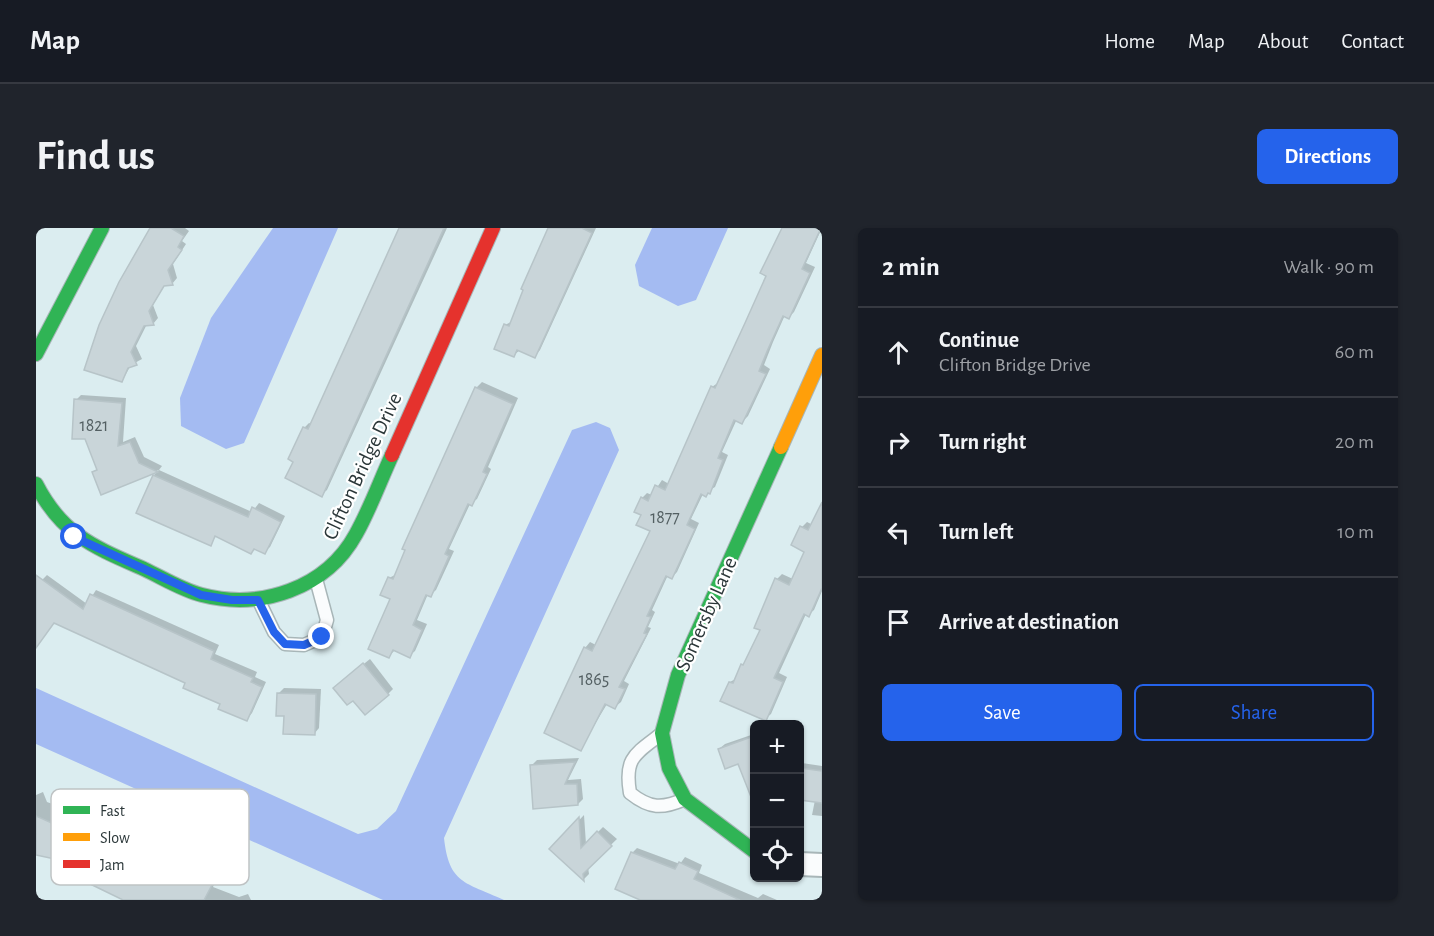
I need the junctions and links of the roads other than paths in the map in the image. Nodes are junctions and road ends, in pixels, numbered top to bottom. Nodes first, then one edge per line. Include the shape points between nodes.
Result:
1 (102, 228) edge
2 (493, 228) edge
3 (36, 354) edge
4 (822, 355) edge
5 (36, 484) edge
6 (316, 579) junction
7 (258, 600) junction
8 (662, 733) junction
9 (685, 799) junction
10 (750, 847) edge
11 (804, 864) edge
12 (822, 865) edge

1 - 3 street
2 - 6 street, Clifton Bridge Drive via 356,535 343,556
4 - 8 street, Somersby Lane via 678,675
5 - 7 street, Clifton Bridge Drive via 55,517 74,537 201,595
6 - 7 street, Clifton Bridge Drive via 284,595
6 - 7 lane via 327,620 322,637 304,645 285,644 274,632
8 - 9 street, Somersby Lane via 669,768
8 - 9 lane via 634,755 627,772 630,793 644,804 667,807
9 - 10 street, Somersby Lane
11 - 12 street

